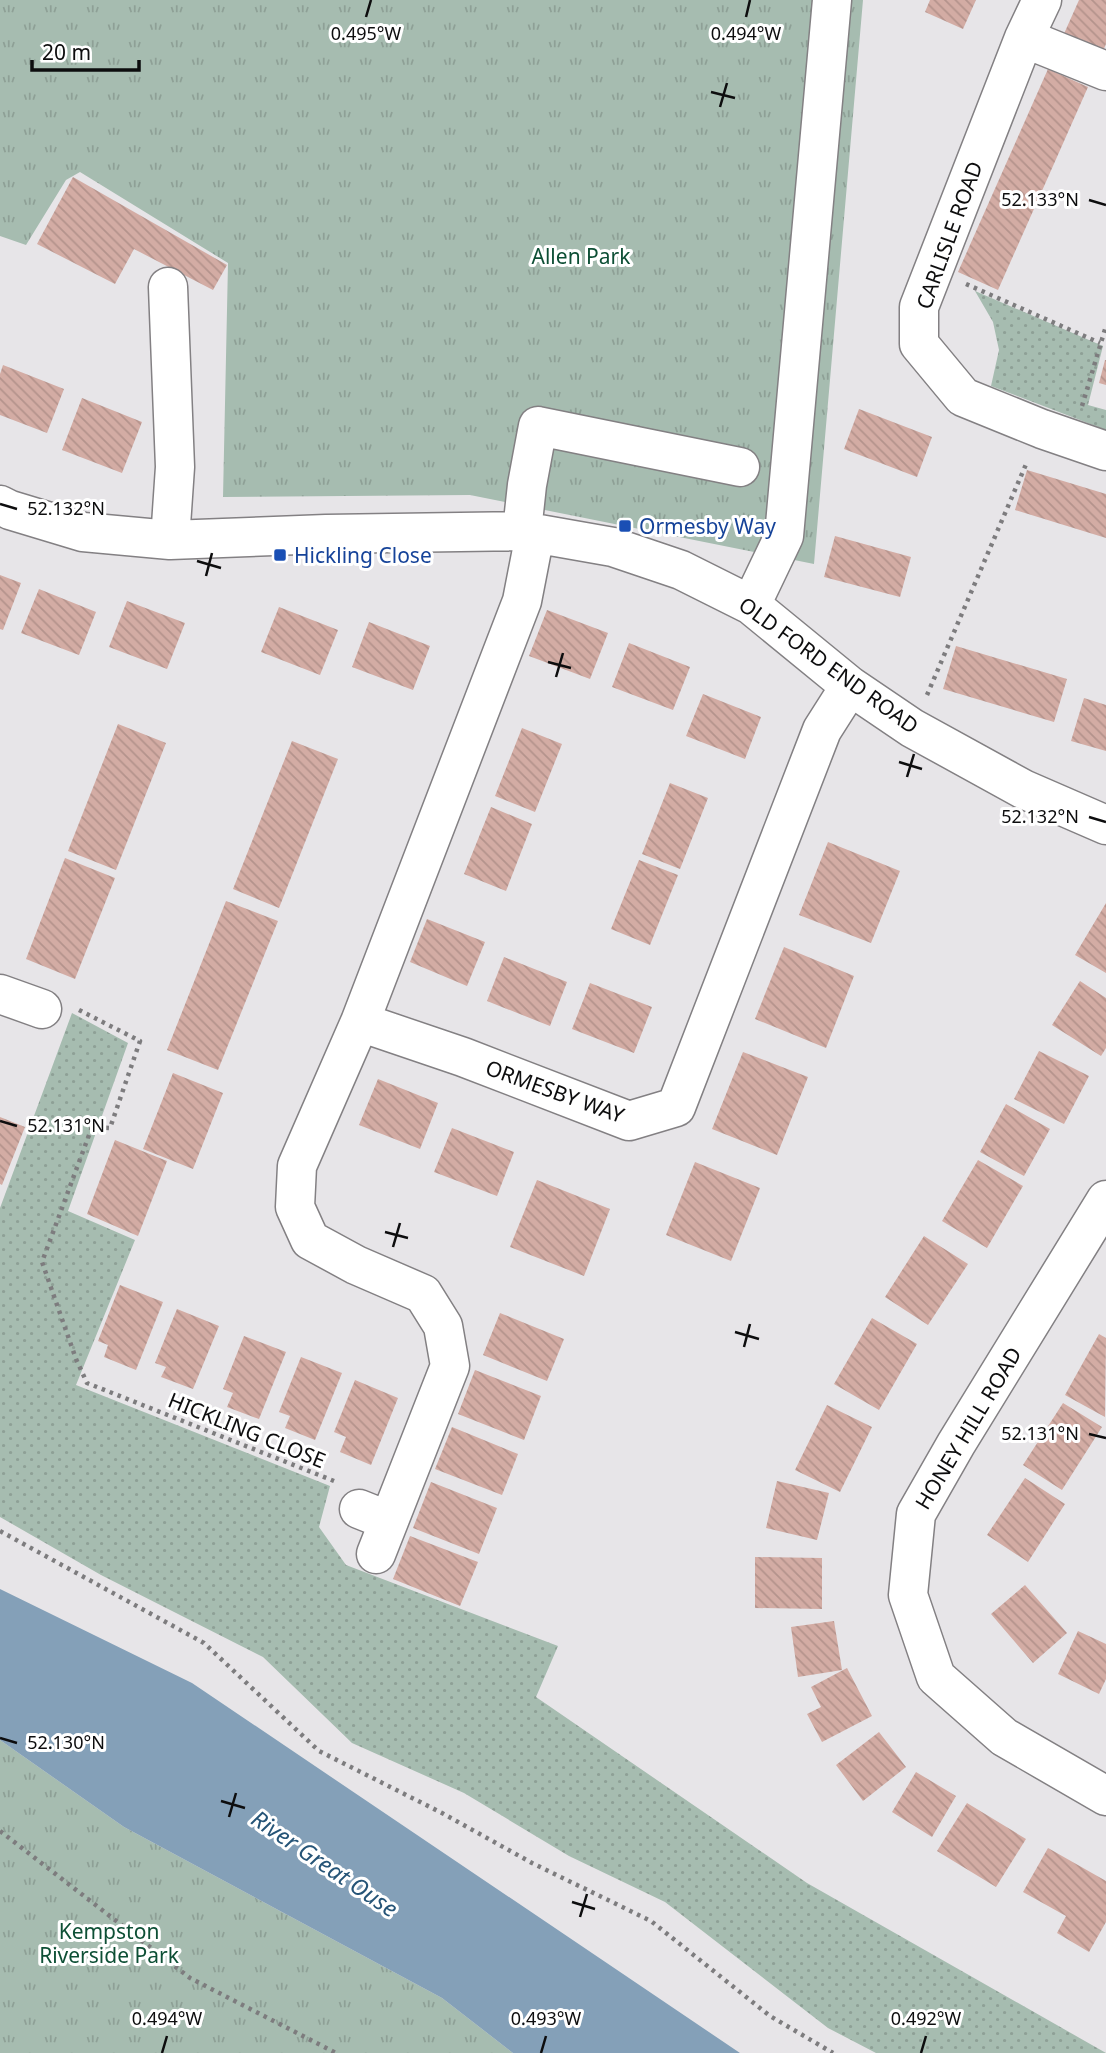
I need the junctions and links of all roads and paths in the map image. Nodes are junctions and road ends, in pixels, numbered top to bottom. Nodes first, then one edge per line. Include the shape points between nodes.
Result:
1 (832, 0) edge
2 (1042, 0) edge
3 (1024, 38) junction
4 (1106, 71) edge
5 (934, 270) junction
6 (168, 287) dead end
7 (1106, 326) edge
8 (1100, 342) junction
9 (1073, 439) edge
10 (740, 467) dead end
11 (0, 505) edge
12 (528, 532) junction
13 (170, 540) junction
14 (751, 605) junction
15 (850, 686) junction
16 (912, 728) junction
17 (1106, 825) edge
18 (0, 994) edge
19 (42, 1009) joint
20 (360, 1022) junction
21 (1106, 1200) edge
22 (365, 1517) joint
23 (0, 1531) edge
24 (1106, 1796) edge
25 (0, 1830) edge
26 (336, 2053) edge
27 (833, 2053) edge

1 - 14 street via 785,536
2 - 3 street, CARLISLE ROAD
3 - 4 street
3 - 5 street, CARLISLE ROAD
5 - 8 path
5 - 9 street, CARLISLE ROAD via 919,307 919,344 963,397
6 - 13 street via 175,467
7 - 8 path
8 - 9 path
9 - 16 path
10 - 12 street via 538,426 527,485
11 - 13 street, OLD FORD END ROAD via 83,532
12 - 13 street, OLD FORD END ROAD
12 - 14 street, OLD FORD END ROAD via 613,547 681,570
12 - 20 street via 522,601
14 - 15 street, OLD FORD END ROAD
15 - 16 street, OLD FORD END ROAD
15 - 20 street, ORMESBY WAY via 821,730 676,1107 629,1121 463,1056
16 - 17 street, OLD FORD END ROAD via 1023,789
18 - 19 street
19 - 22 path, HICKLING CLOSE via 67,1004 140,1041 110,1128 92,1127 42,1262 87,1383
20 - 22 street via 298,1167 295,1206 310,1240 423,1294 443,1326 450,1366
21 - 24 street, HONEY HILL ROAD via 916,1514 908,1595 936,1677 1004,1737
23 - 27 path via 204,1643 319,1751 651,1921 770,2016
25 - 26 path via 190,1978

